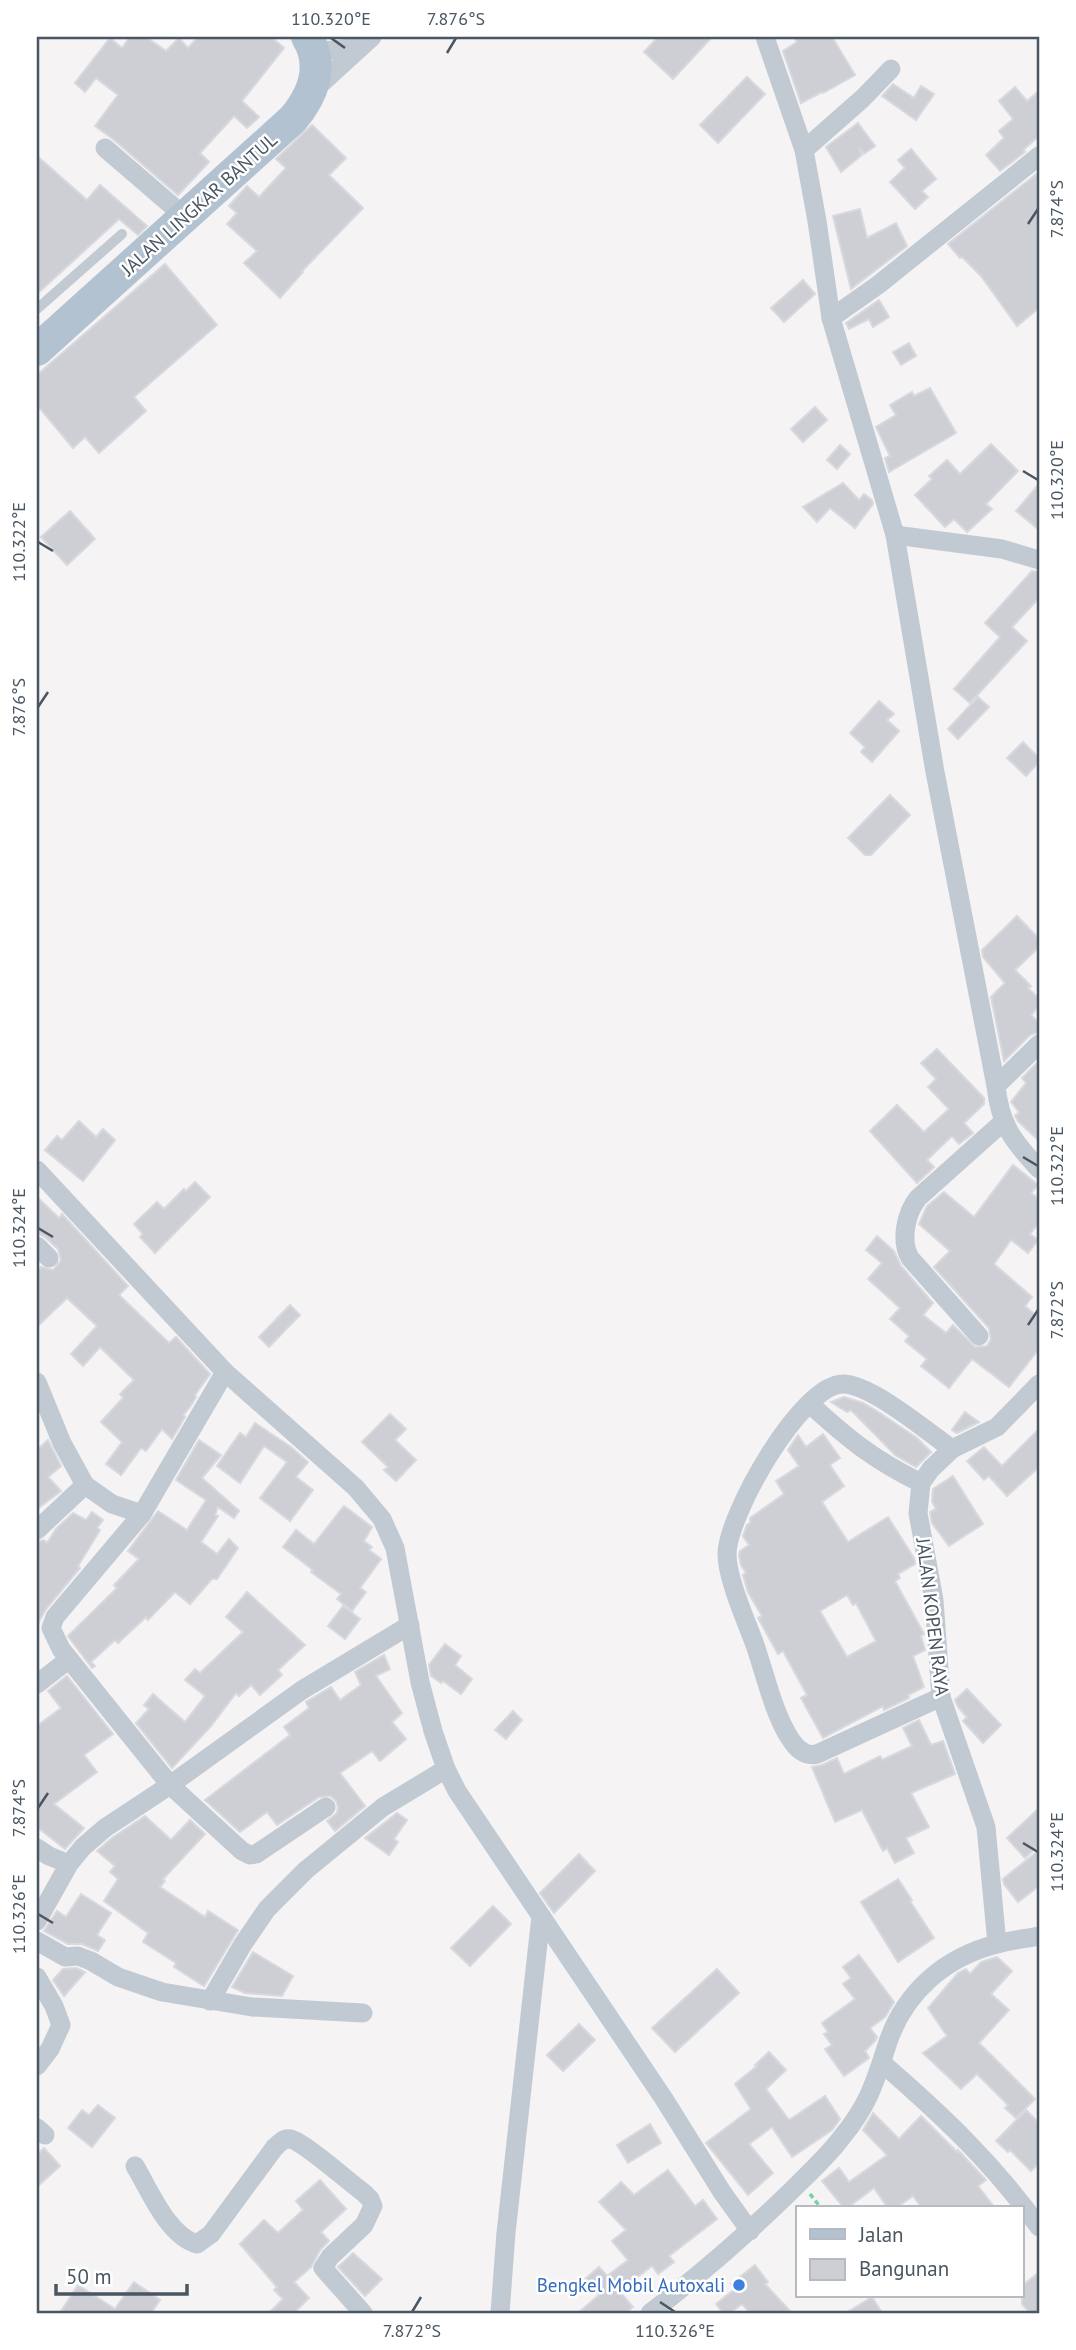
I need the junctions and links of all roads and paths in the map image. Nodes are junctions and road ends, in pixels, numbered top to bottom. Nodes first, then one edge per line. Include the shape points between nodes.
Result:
1 (765, 37) edge
2 (367, 42) edge
3 (310, 44) edge
4 (891, 69) dead end
5 (312, 91) junction
6 (105, 148) dead end
7 (803, 150) junction
8 (1039, 156) edge
9 (184, 216) junction
10 (122, 234) dead end
11 (37, 309) edge
12 (831, 318) junction
13 (37, 350) edge
14 (895, 536) junction
15 (1039, 560) edge
16 (1039, 1044) edge
17 (996, 1086) junction
18 (1003, 1122) junction
19 (1039, 1169) edge
20 (37, 1170) edge
21 (979, 1336) dead end
22 (225, 1372) junction
23 (37, 1382) edge
24 (1039, 1384) edge
25 (810, 1404) junction
26 (951, 1449) junction
27 (920, 1483) junction
28 (85, 1485) junction
29 (142, 1514) junction
30 (37, 1530) edge
31 (44, 1622) edge
32 (410, 1625) junction
33 (68, 1660) junction
34 (37, 1684) edge
35 (941, 1697) junction
36 (446, 1769) junction
37 (170, 1785) junction
38 (326, 1807) dead end
39 (37, 1848) edge
40 (69, 1864) junction
41 (541, 1916) junction
42 (37, 1921) edge
43 (1039, 1936) edge
44 (37, 1941) edge
45 (997, 1944) junction
46 (37, 1977) edge
47 (210, 2001) junction
48 (363, 2013) dead end
49 (882, 2063) junction
50 (37, 2066) edge
51 (135, 2166) dead end
52 (1039, 2227) edge
53 (750, 2231) junction
54 (363, 2313) edge
55 (500, 2313) edge
56 (650, 2313) edge

1 - 7 street
2 - 3 street
2 - 5 street
3 - 5 main road via 316,71
4 - 7 street
5 - 9 main road, JALAN LINGKAR BANTUL via 288,124
6 - 9 street
7 - 12 street
8 - 12 street
9 - 13 main road, JALAN LINGKAR BANTUL
10 - 11 lane
12 - 14 street
14 - 15 street via 1002,549
14 - 17 street
16 - 17 street
17 - 18 street
18 - 19 street
18 - 21 street via 918,1198 909,1212 905,1238 910,1258
20 - 22 street
22 - 29 street
22 - 32 street via 374,1508 395,1548
23 - 28 street
24 - 26 street via 997,1427
25 - 26 street via 833,1386 845,1384 881,1399
25 - 27 street via 866,1453
25 - 35 street via 787,1427 763,1465 730,1536 727,1553 741,1607 788,1735 803,1752 814,1755
26 - 27 street
27 - 35 street, JALAN KOPEN RAYA via 918,1513 934,1600
28 - 29 street via 112,1504
28 - 30 street
29 - 31 street
31 - 33 street
32 - 36 street via 420,1682
32 - 37 street via 302,1690
33 - 34 street
33 - 37 street
35 - 45 street, JALAN KOPEN RAYA via 986,1827
36 - 41 street
36 - 47 street via 383,1807 306,1870 267,1909
37 - 38 street via 250,1855
37 - 40 street via 104,1828
39 - 40 street
40 - 42 street
41 - 53 street
41 - 55 street
43 - 45 street
44 - 47 street via 141,1986
45 - 49 street via 965,1955 920,1986 903,2008
46 - 50 street via 61,2025
47 - 48 street
49 - 52 street via 971,2143
49 - 53 street via 856,2121
51 - 54 street via 172,2227 197,2244 211,2234 275,2147 291,2139 303,2146 364,2193 373,2206 364,2225 323,2268
53 - 56 street

